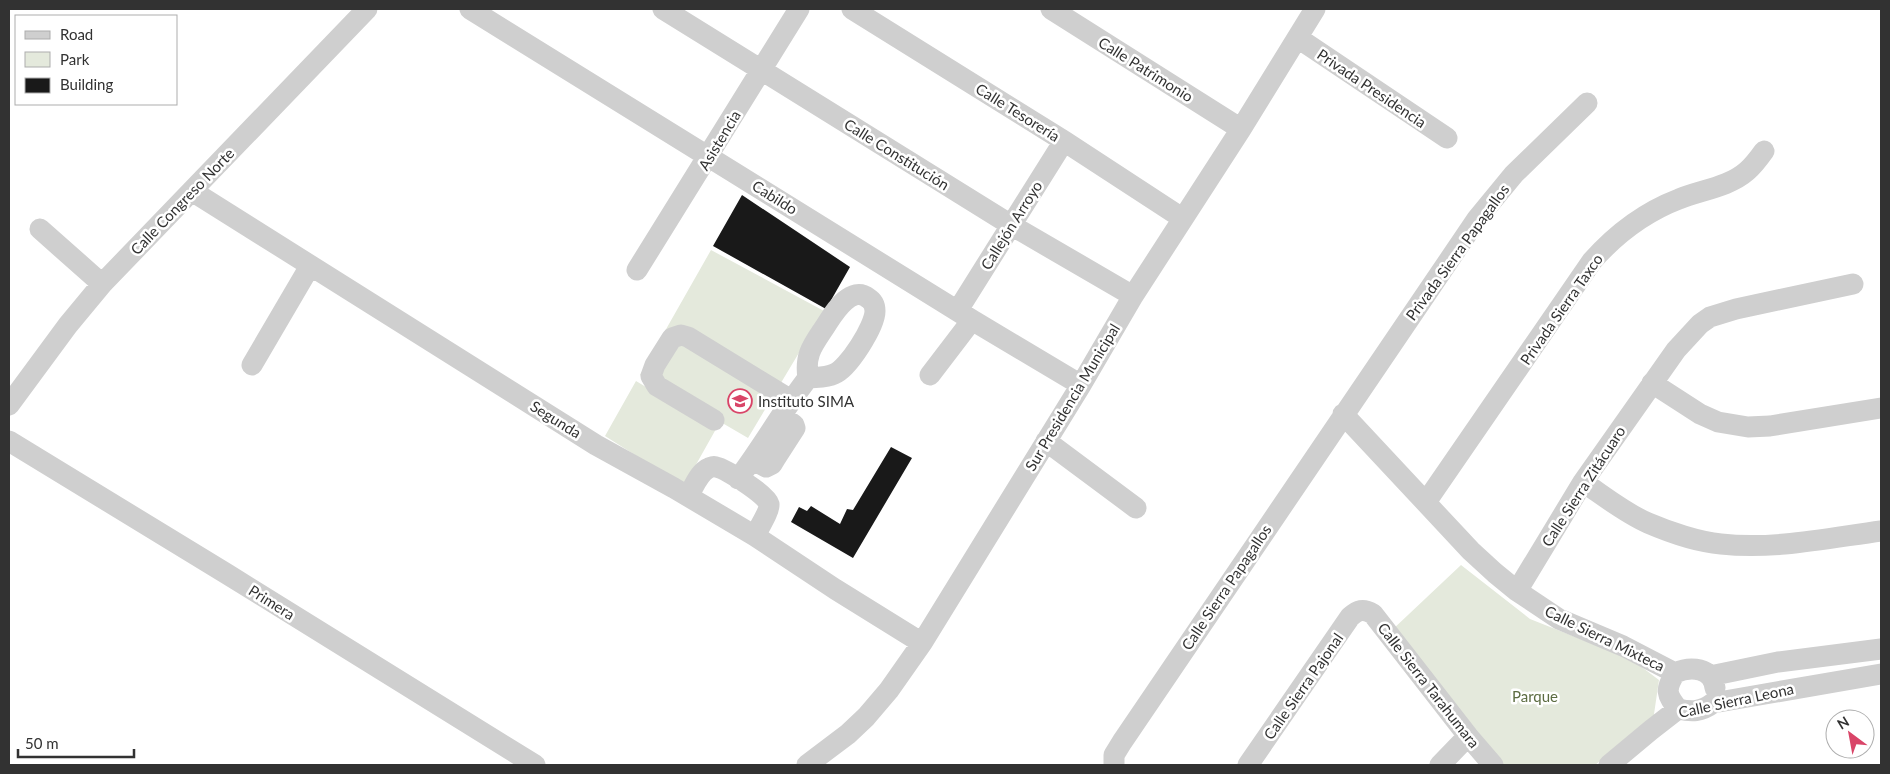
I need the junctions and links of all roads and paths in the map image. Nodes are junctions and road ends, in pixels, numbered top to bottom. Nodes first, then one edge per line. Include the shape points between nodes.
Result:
1 (367, 9) edge
2 (470, 9) edge
3 (663, 9) edge
4 (799, 9) edge
5 (852, 9) edge
6 (1051, 9) edge
7 (1315, 9) edge
8 (1298, 38) junction
9 (761, 70) junction
10 (1587, 103) dead end
11 (1241, 129) junction
12 (1447, 138) dead end
13 (1064, 141) junction
14 (1764, 151) dead end
15 (709, 157) junction
16 (192, 191) junction
17 (1182, 218) junction
18 (1011, 224) junction
19 (40, 229) dead end
20 (310, 266) junction
21 (638, 270) dead end
22 (102, 284) junction
23 (1853, 284) dead end
24 (1132, 296) junction
25 (965, 315) junction
26 (252, 365) dead end
27 (930, 375) dead end
28 (808, 378) dead end
29 (1652, 383) junction
30 (1081, 385) junction
31 (9, 404) edge
32 (787, 408) junction
33 (1881, 408) edge
34 (1343, 414) junction
35 (714, 420) dead end
36 (9, 441) edge
37 (1046, 441) junction
38 (738, 478) junction
39 (1583, 482) junction
40 (688, 496) junction
41 (1426, 502) junction
42 (1136, 508) dead end
43 (1881, 531) edge
44 (755, 536) junction
45 (1517, 591) junction
46 (1361, 610) joint
47 (922, 643) junction
48 (1881, 649) edge
49 (1675, 673) junction
50 (1881, 674) edge
51 (1710, 676) junction
52 (1713, 702) junction
53 (1678, 709) junction
54 (1468, 736) junction
55 (1113, 763) edge
56 (535, 765) edge
57 (807, 765) edge
58 (1248, 765) edge
59 (1440, 765) edge
60 (1494, 765) edge
61 (1609, 765) edge

1 - 16 street, Calle Congreso Norte
2 - 15 street, Cabildo
3 - 9 street, Calle Constitución
4 - 9 street, Asistencia
5 - 13 street, Calle Tesorería
6 - 11 street, Calle Patrimonio
7 - 8 street, Sur Presidencia Municipal
8 - 11 street, Sur Presidencia Municipal
8 - 12 street, Privada Presidencia
9 - 15 street, Asistencia
9 - 18 street, Calle Constitución
10 - 34 street, Privada Sierra Papagallos via 1493,197
11 - 17 street, Sur Presidencia Municipal
13 - 17 street, Calle Tesorería
13 - 18 street, Callejón Arroyo
14 - 41 street, Privada Sierra Taxco via 1740,176 1660,208 1607,245 1592,261
15 - 21 street, Asistencia
15 - 25 street, Cabildo
16 - 20 street, Segunda
16 - 22 street, Calle Congreso Norte
17 - 24 street, Sur Presidencia Municipal
18 - 24 street, Calle Constitución
18 - 25 street, Callejón Arroyo
19 - 22 street
20 - 26 street
20 - 40 street, Segunda via 596,445
22 - 31 street, Calle Congreso Norte
23 - 29 street, Calle Sierra Zitácuaro via 1759,303 1710,317 1680,344
24 - 30 street, Sur Presidencia Municipal
25 - 27 street, Callejón Arroyo
25 - 30 street, Cabildo
28 - 32 street
29 - 33 street via 1700,414 1718,422 1748,427
29 - 39 street, Calle Sierra Zitácuaro
30 - 37 street, Sur Presidencia Municipal
32 - 35 street via 688,337 672,338 651,376 657,386
32 - 38 street via 794,431 769,466 752,460
34 - 41 street, Calle Sierra Mixteca
34 - 55 street, Calle Sierra Papagallos via 1122,742
36 - 56 street, Primera
37 - 42 street
37 - 47 street, Sur Presidencia Municipal
38 - 40 street via 710,467 702,473
38 - 44 street via 769,503
39 - 43 street via 1646,522 1720,544 1796,542
39 - 45 street, Calle Sierra Zitácuaro
40 - 44 street, Segunda
41 - 45 street, Calle Sierra Mixteca via 1471,551
44 - 47 street, Segunda
45 - 49 street, Calle Sierra Mixteca via 1559,618
46 - 54 street, Calle Sierra Tarahumara via 1373,614
46 - 58 street, Calle Sierra Pajonal via 1350,617
47 - 57 street, Sur Presidencia Municipal via 866,716
48 - 51 street via 1778,662
49 - 51 street, Calle Sierra Mixteca via 1684,668 1701,669
49 - 53 street via 1668,685 1668,693
50 - 52 street, Calle Sierra Leona
51 - 52 street via 1715,684
52 - 53 street, Calle Sierra Leona via 1693,712
53 - 61 street, Calle Sierra Leona
54 - 59 street
54 - 60 street, Calle Sierra Tarahumara

